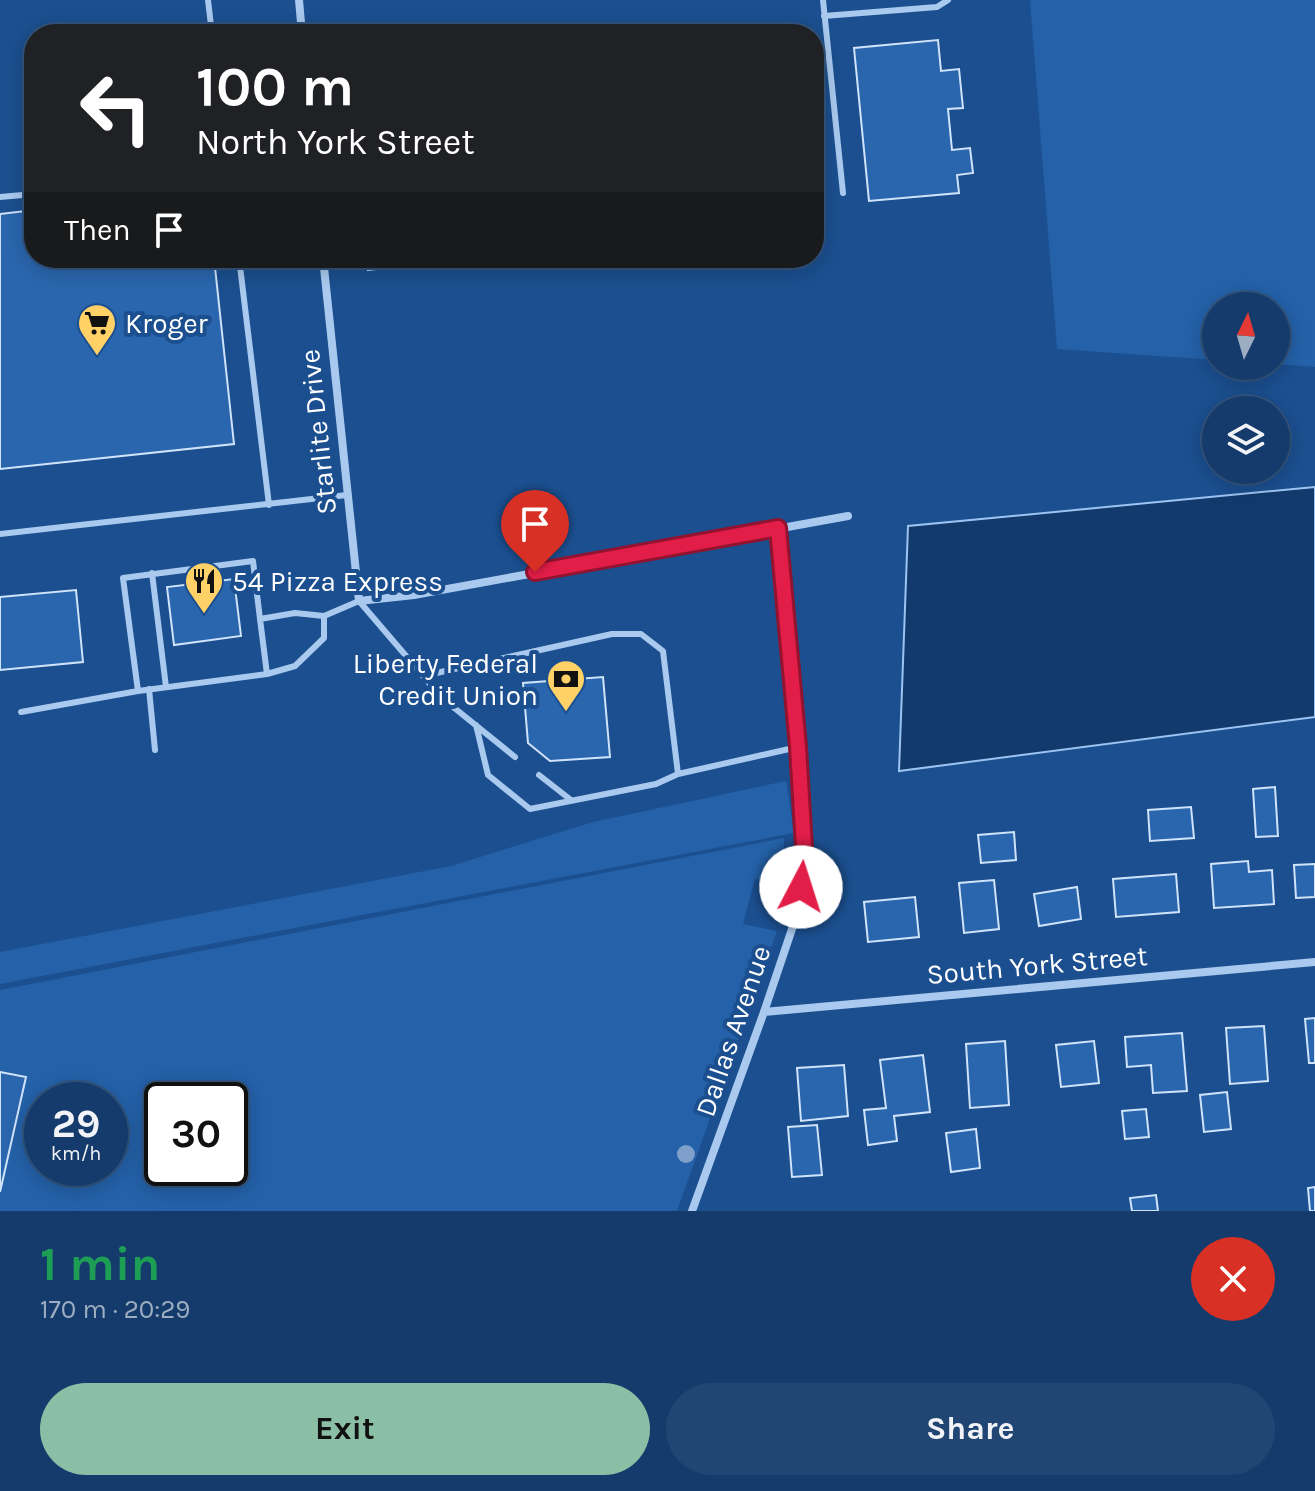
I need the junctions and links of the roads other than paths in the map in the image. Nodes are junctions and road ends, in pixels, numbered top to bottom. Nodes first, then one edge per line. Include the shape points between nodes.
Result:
1 (208, 0) edge
2 (299, 0) edge
3 (823, 0) edge
4 (896, 0) edge
5 (948, 0) edge
6 (897, 10) junction
7 (824, 16) junction
8 (211, 24) edge
9 (301, 24) edge
10 (843, 193) dead end
11 (24, 195) edge
12 (0, 197) edge
13 (240, 268) edge
14 (324, 268) edge
15 (347, 495) junction
16 (269, 505) junction
17 (848, 516) dead end
18 (778, 528) junction
19 (0, 534) edge
20 (152, 573) junction
21 (359, 601) junction
22 (324, 616) junction
23 (260, 619) junction
24 (267, 674) junction
25 (423, 676) junction
26 (166, 687) junction
27 (149, 689) junction
28 (138, 691) junction
29 (21, 712) dead end
30 (476, 725) junction
31 (798, 747) junction
32 (155, 750) dead end
33 (515, 757) dead end
34 (678, 774) junction
35 (539, 775) dead end
36 (571, 800) junction
37 (1315, 962) edge
38 (764, 1012) junction
39 (692, 1211) edge

1 - 8 lane
2 - 9 street
3 - 7 lane
4 - 6 lane
5 - 6 lane via 937,7
6 - 7 lane
7 - 10 lane
11 - 12 lane
13 - 16 lane
14 - 15 street, Starlite Drive
15 - 16 lane
15 - 21 street, Starlite Drive
16 - 19 lane
17 - 18 street
18 - 21 street
18 - 31 street, Dallas Avenue
20 - 23 lane via 253,561
20 - 26 lane
20 - 28 lane via 123,578
21 - 22 lane
21 - 25 lane
22 - 23 lane via 295,613
22 - 24 lane via 324,638 295,666
23 - 24 lane
24 - 26 lane
25 - 30 lane
25 - 34 lane via 612,634 641,634 663,651
26 - 27 lane
27 - 28 lane
27 - 32 lane
28 - 29 lane
30 - 33 lane
30 - 36 lane via 488,775 530,809
31 - 34 lane
31 - 38 street, Dallas Avenue via 801,887
34 - 36 lane via 656,784
35 - 36 lane
37 - 38 street, South York Street
38 - 39 street, Dallas Avenue

